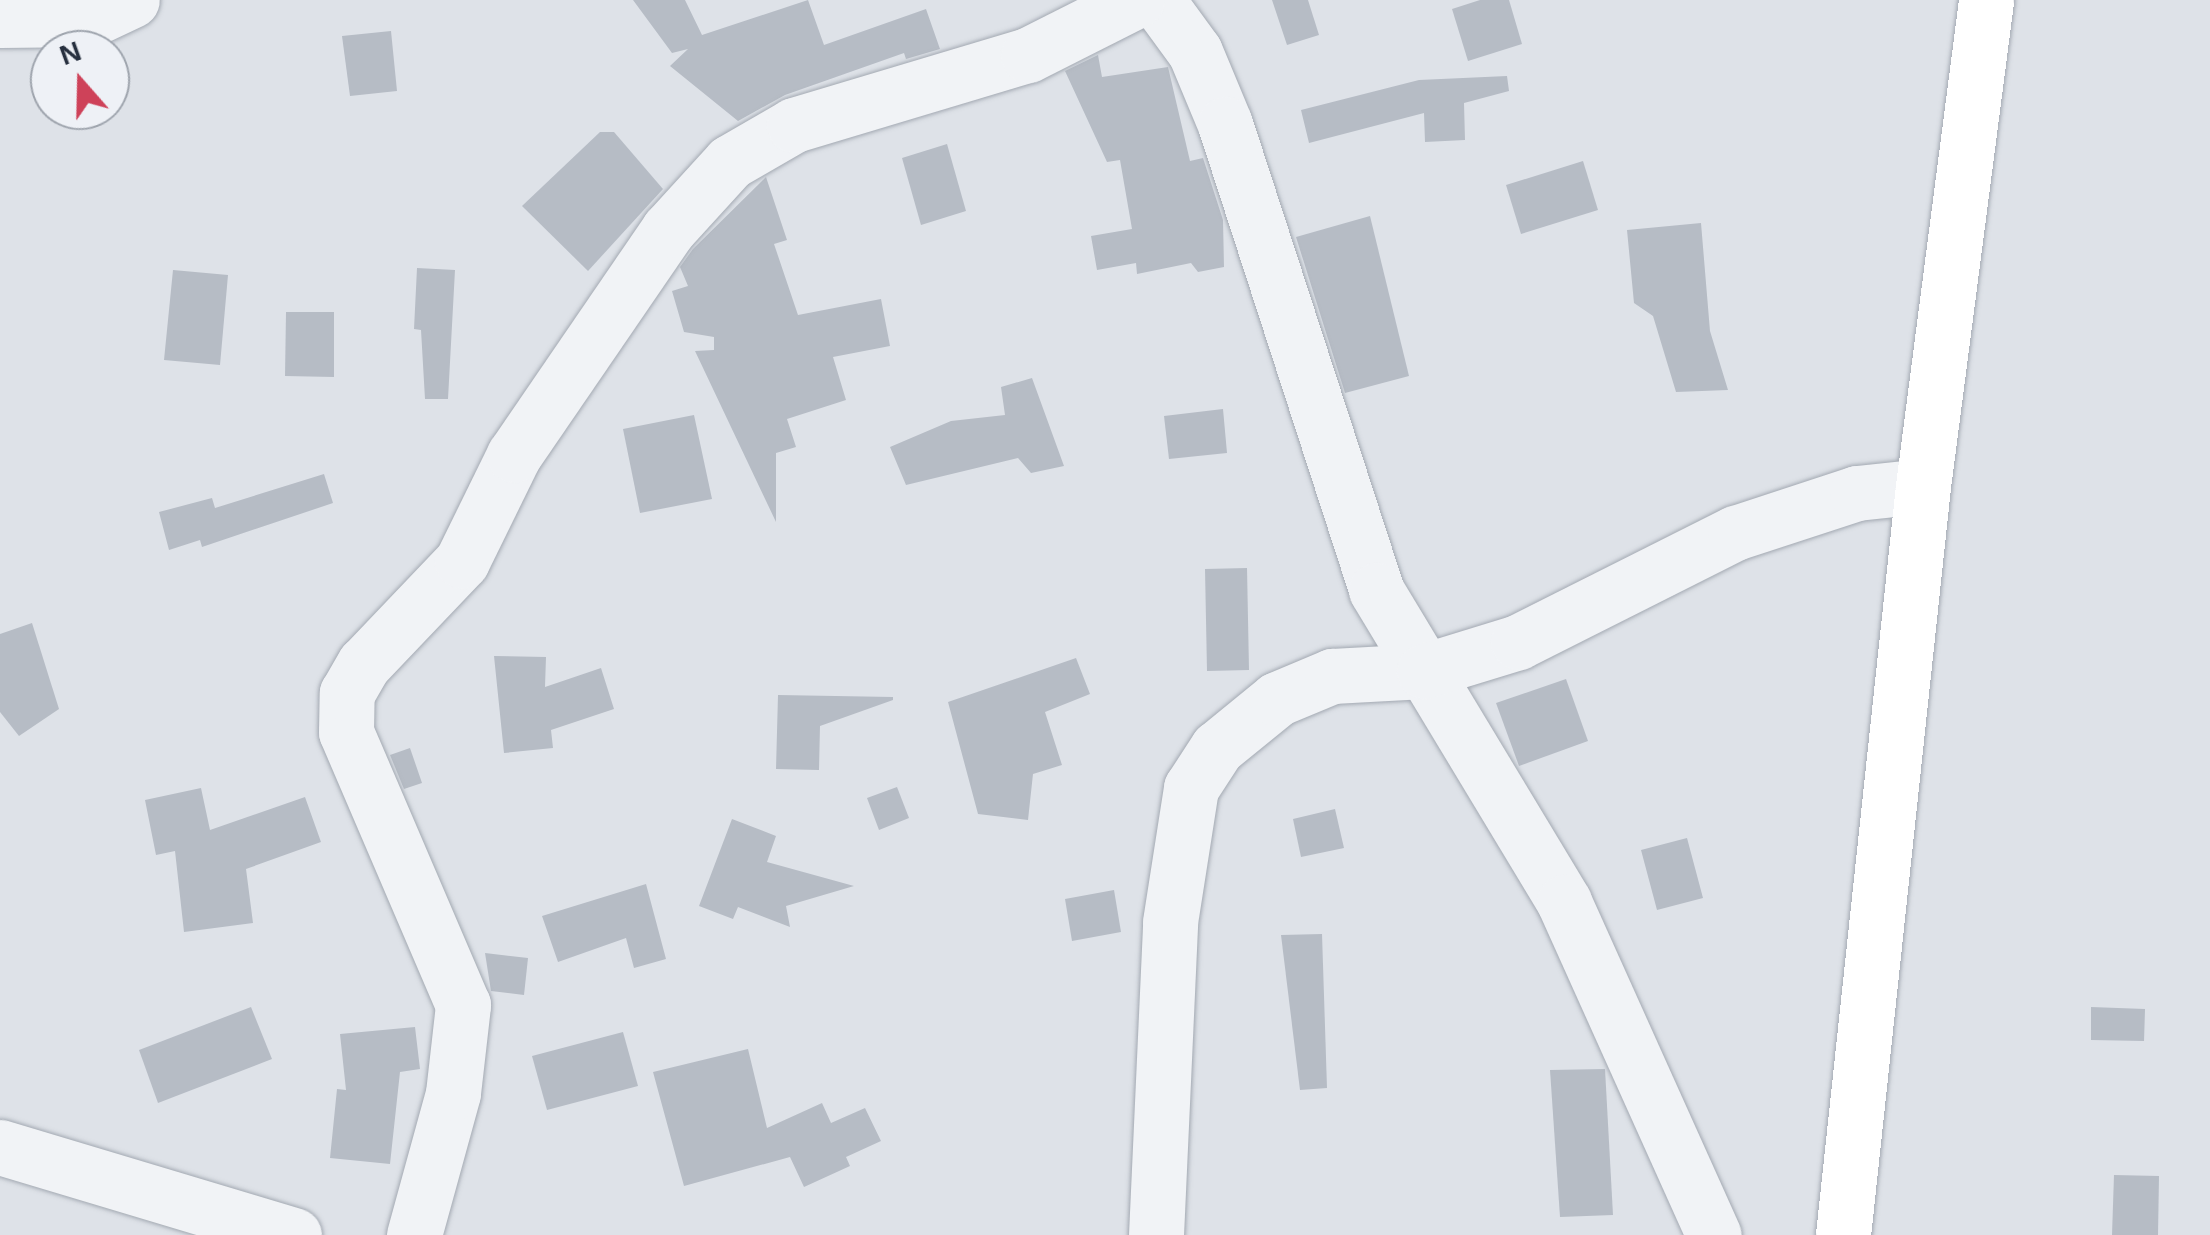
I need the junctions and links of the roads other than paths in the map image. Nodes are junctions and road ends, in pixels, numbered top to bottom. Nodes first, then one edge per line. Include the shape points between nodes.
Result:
1 (132, 0) edge
2 (1136, 0) edge
3 (1157, 0) edge
4 (1986, 0) edge
5 (0, 20) edge
6 (1923, 486) junction
7 (1424, 670) junction
8 (0, 1146) edge
9 (294, 1235) edge
10 (414, 1235) edge
11 (1156, 1235) edge
12 (1714, 1235) edge
13 (1843, 1235) edge

1 - 5 street via 92,19
2 - 10 street via 1028,55 794,125 730,162 668,230 514,455 462,561 364,664 347,694 346,732 463,1005 453,1094
3 - 7 street via 1195,52 1226,124 1345,512 1376,590
4 - 6 main road
6 - 7 street via 1858,494 1751,527 1586,612
6 - 13 main road
7 - 11 street via 1332,676 1278,699 1217,748 1191,788 1170,922
7 - 12 street via 1564,902
8 - 9 street

